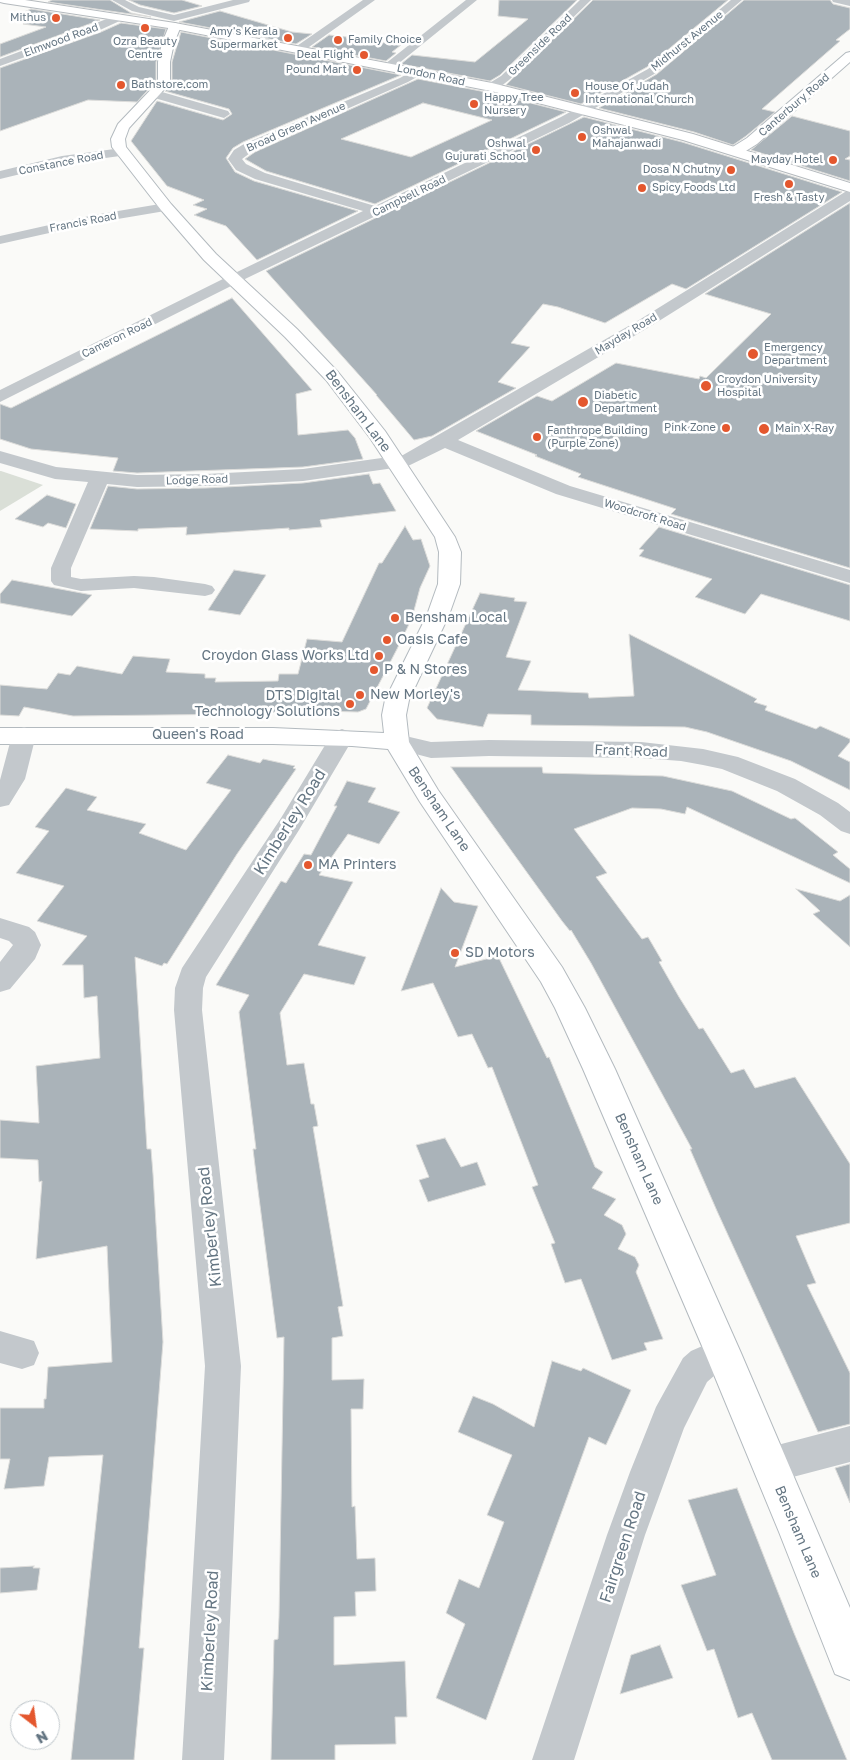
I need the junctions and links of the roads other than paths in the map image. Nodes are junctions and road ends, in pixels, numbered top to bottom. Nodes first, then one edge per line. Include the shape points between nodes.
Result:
1 (4, 0) edge
2 (117, 0) edge
3 (245, 0) edge
4 (370, 0) edge
5 (472, 0) edge
6 (586, 0) edge
7 (737, 0) edge
8 (837, 0) edge
9 (850, 3) edge
10 (117, 18) junction
11 (174, 22) junction
12 (17, 47) dead end
13 (34, 50) junction
14 (298, 50) junction
15 (850, 56) edge
16 (0, 63) edge
17 (389, 66) junction
18 (414, 74) junction
19 (492, 88) junction
20 (155, 94) junction
21 (583, 109) junction
22 (224, 114) dead end
23 (736, 151) junction
24 (122, 152) junction
25 (0, 175) edge
26 (850, 188) edge
27 (850, 195) edge
28 (166, 207) junction
29 (377, 212) junction
30 (0, 240) edge
31 (234, 280) junction
32 (0, 396) edge
33 (444, 441) junction
34 (0, 457) edge
35 (396, 463) junction
36 (99, 479) junction
37 (850, 577) edge
38 (205, 590) dead end
39 (0, 736) edge
40 (24, 736) junction
41 (342, 737) junction
42 (397, 742) junction
43 (0, 799) edge
44 (850, 826) edge
45 (0, 928) edge
46 (0, 980) edge
47 (723, 1353) junction
48 (850, 1444) edge
49 (770, 1464) junction
50 (850, 1659) edge
51 (203, 1760) edge
52 (553, 1760) edge

1 - 10 street, London Road
2 - 11 street
3 - 11 street
4 - 14 street
5 - 17 street
6 - 19 street, Greenside Road
7 - 21 street, Midhurst Avenue via 652,71
8 - 9 street
10 - 11 street, London Road
10 - 13 street, Elmwood Road
11 - 14 street, London Road
11 - 20 street via 164,62 164,83
12 - 13 street
13 - 16 street, Elmwood Road
14 - 17 street, London Road
15 - 23 street, Canterbury Road via 744,148
17 - 18 street, London Road
18 - 19 street, London Road
18 - 29 street, Broad Green Avenue via 249,147 235,159 241,167 260,176
19 - 21 street, London Road
20 - 22 street
20 - 24 street via 120,132 118,143
21 - 23 street, London Road
21 - 29 street, Campbell Road
23 - 26 street, London Road
24 - 25 street, Constance Road via 62,160
24 - 28 street, Bensham Lane
27 - 33 street, Mayday Road via 645,323
28 - 30 street, Francis Road via 87,220
28 - 31 street, Bensham Lane
29 - 31 street, Campbell Road
31 - 32 street, Cameron Road
31 - 35 street, Bensham Lane via 322,365
33 - 35 street, Mayday Road
33 - 37 street, Woodcroft Road via 563,490
34 - 36 street, Lodge Road via 55,473
35 - 36 street, Lodge Road via 256,478 165,482
35 - 42 street, Bensham Lane via 445,537 450,552 447,595 397,700 394,716
36 - 38 street via 61,568 61,581 81,585 154,583
39 - 40 street, Queen's Road
40 - 41 street, Queen's Road
40 - 43 street via 14,779
41 - 42 street, Queen's Road
41 - 51 street, Kimberley Road via 192,975 189,988 188,1010 223,1366
42 - 44 street, Frant Road via 432,750 641,750 696,755 729,763 786,785 829,809
42 - 47 street, Bensham Lane via 429,796 552,975 570,1008
45 - 46 street via 19,934 26,945 25,952
47 - 49 street, Bensham Lane
47 - 52 street, Fairgreen Road via 695,1370 669,1419 626,1535
48 - 49 street
49 - 50 street, Bensham Lane

